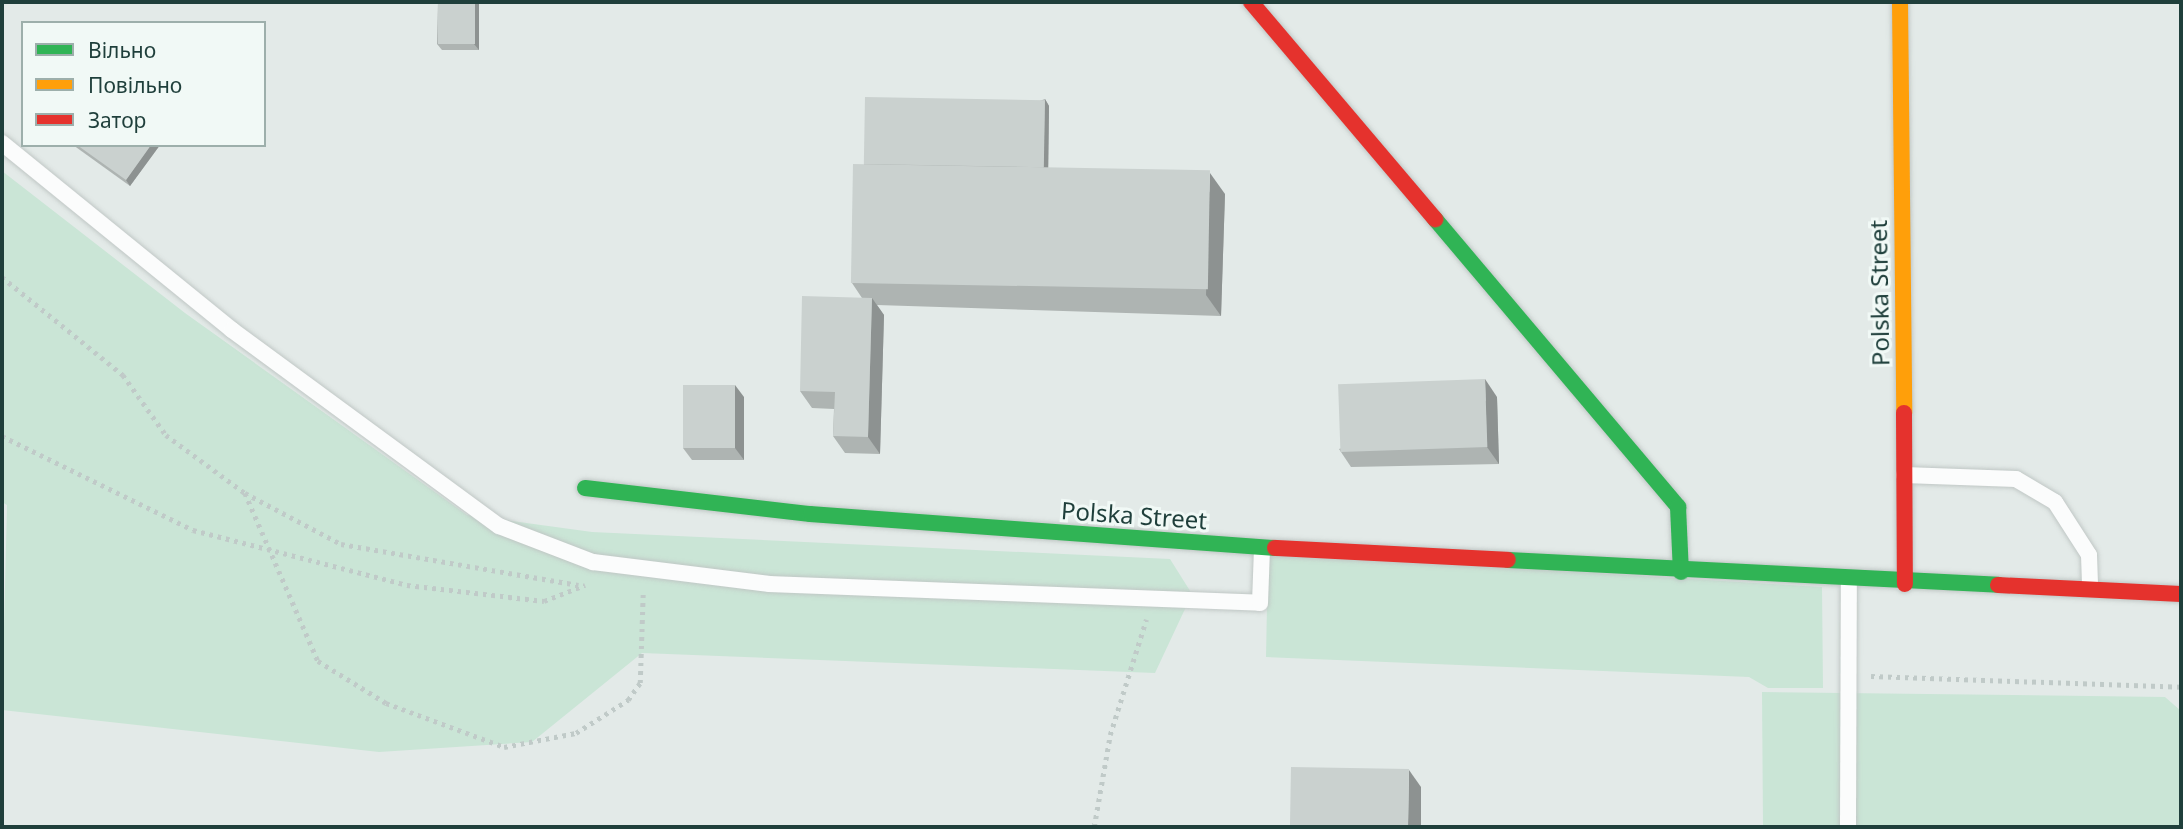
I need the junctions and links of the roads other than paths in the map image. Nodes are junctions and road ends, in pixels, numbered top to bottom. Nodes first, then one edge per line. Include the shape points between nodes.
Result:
1 (1251, 2) edge
2 (1900, 2) edge
3 (2, 143) edge
4 (1904, 475) junction
5 (585, 488) dead end
6 (1262, 547) junction
7 (1681, 572) junction
8 (1849, 582) junction
9 (1905, 584) junction
10 (2090, 591) junction
11 (2181, 594) edge
12 (1848, 827) edge

1 - 7 street via 1678,507
2 - 4 street, Polska Street
3 - 6 lane via 232,330 499,526 593,562 770,584 1260,603
4 - 9 street, Polska Street
4 - 10 lane via 2016,479 2055,502 2089,555
5 - 6 street, Polska Street via 811,514
6 - 7 street, Polska Street
7 - 8 street, Polska Street
8 - 9 street, Polska Street
8 - 12 lane
9 - 10 street, Polska Street
10 - 11 street, Polska Street

